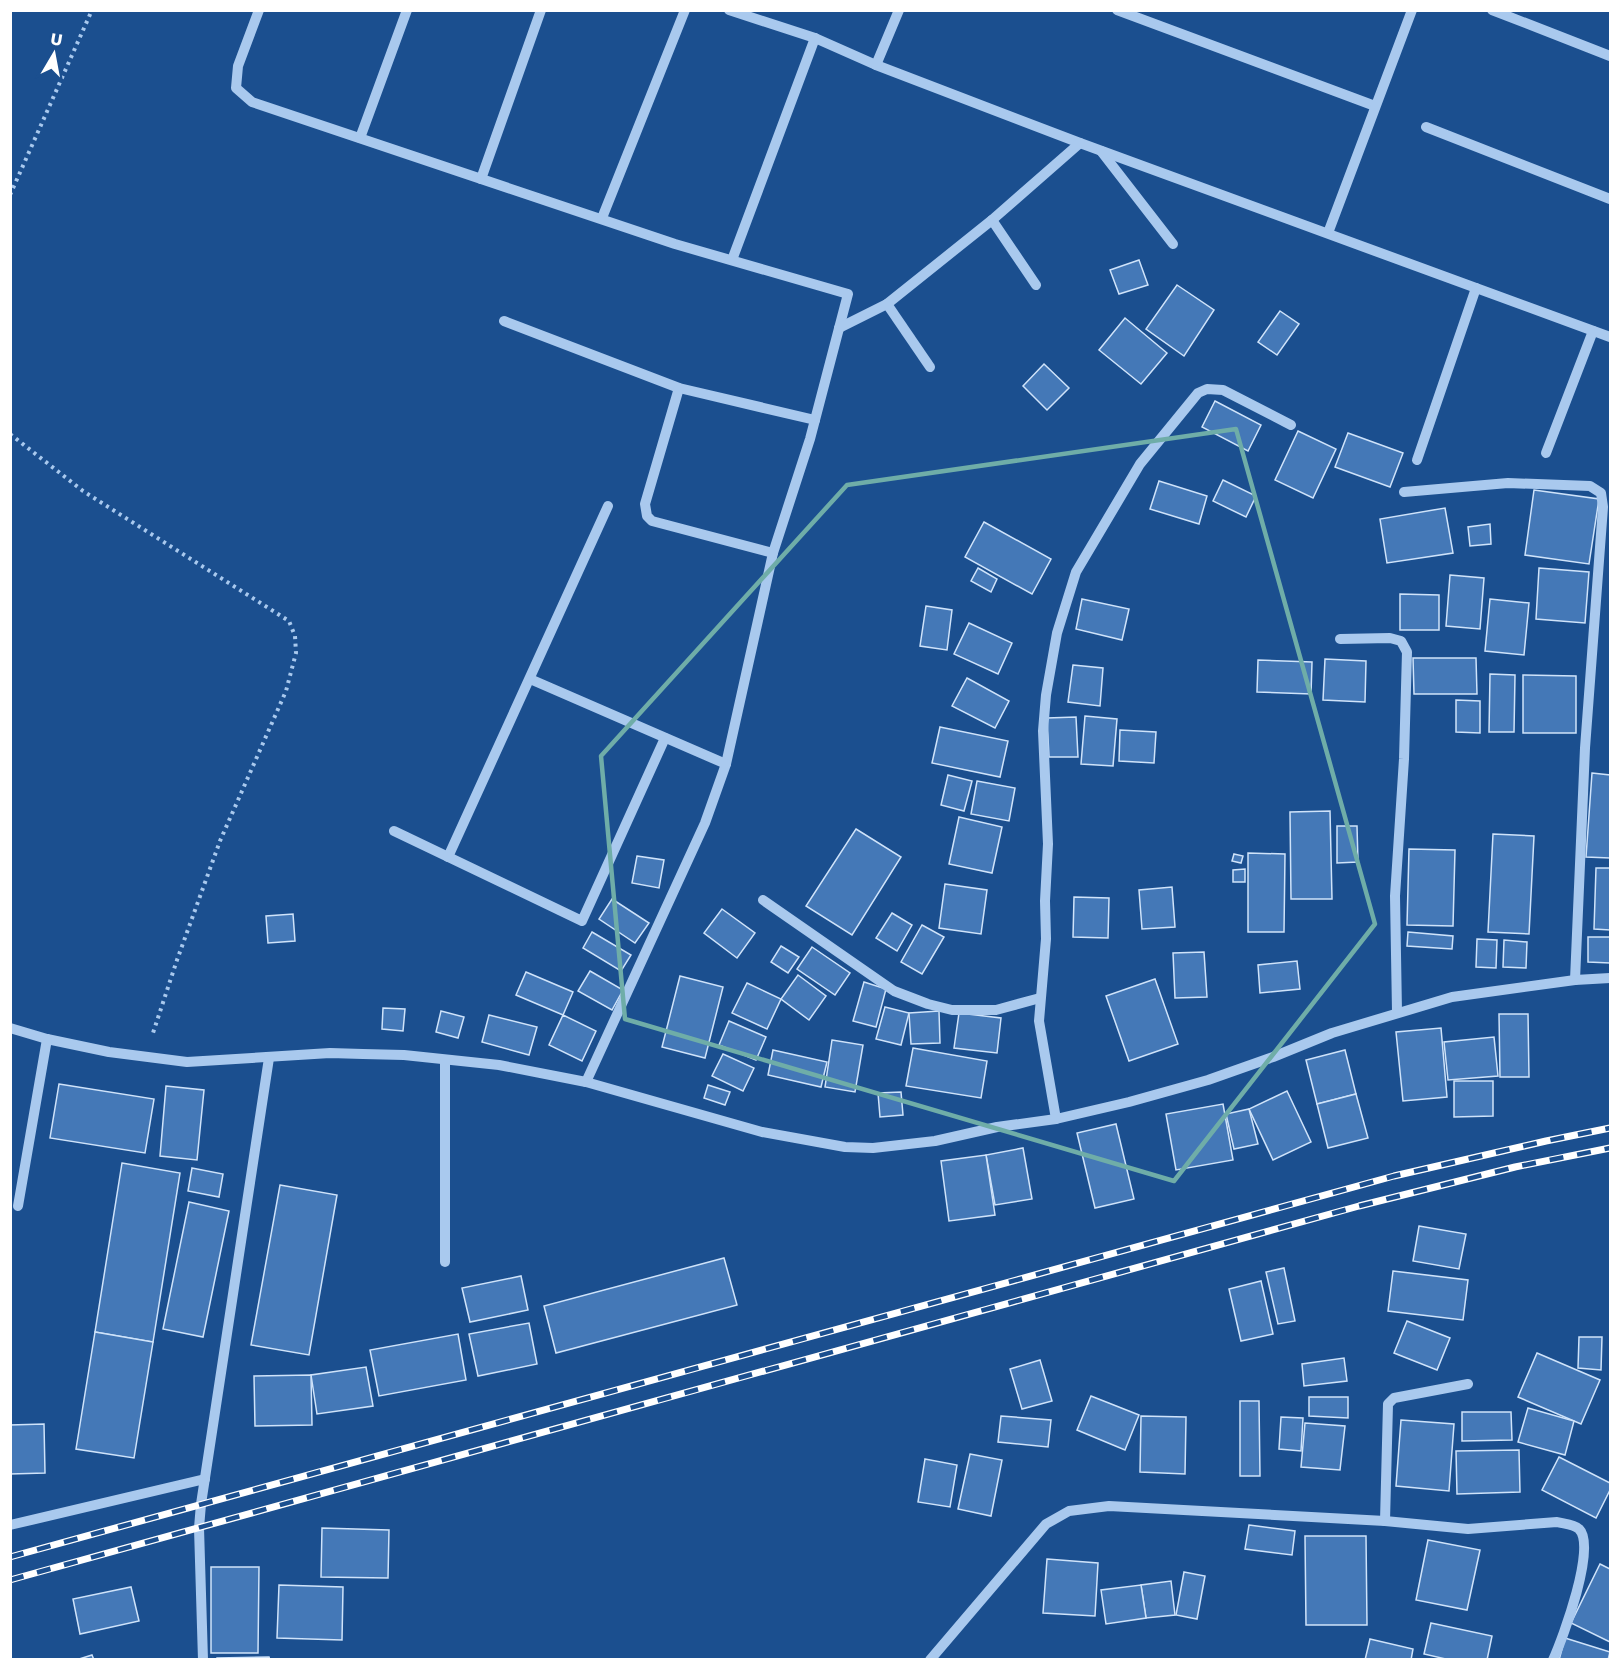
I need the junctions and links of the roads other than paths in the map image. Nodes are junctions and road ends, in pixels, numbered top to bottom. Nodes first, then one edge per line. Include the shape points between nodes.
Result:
1 (259, 10) edge
2 (407, 10) edge
3 (541, 10) edge
4 (685, 10) edge
5 (729, 10) edge
6 (899, 10) edge
7 (1117, 10) edge
8 (1412, 10) edge
9 (1492, 10) edge
10 (815, 38) junction
11 (1611, 56) edge
12 (876, 65) junction
13 (1376, 106) junction
14 (1426, 127) dead end
15 (360, 138) junction
16 (1080, 143) junction
17 (1101, 150) junction
18 (481, 179) junction
19 (1611, 199) edge
20 (602, 218) junction
21 (992, 220) junction
22 (1328, 233) junction
23 (1173, 244) dead end
24 (732, 260) junction
25 (1036, 285) dead end
26 (1476, 288) junction
27 (887, 304) junction
28 (504, 321) dead end
29 (839, 328) junction
30 (1593, 331) junction
31 (1611, 337) edge
32 (930, 367) dead end
33 (679, 388) junction
34 (814, 420) junction
35 (1291, 425) dead end
36 (1546, 453) dead end
37 (1417, 460) dead end
38 (1404, 492) dead end
39 (609, 506) dead end
40 (773, 553) junction
41 (1340, 639) dead end
42 (530, 679) junction
43 (665, 738) junction
44 (726, 764) junction
45 (394, 831) dead end
46 (448, 857) junction
47 (763, 900) dead end
48 (1611, 978) edge
49 (1575, 980) junction
50 (1040, 999) junction
51 (1397, 1012) junction
52 (10, 1028) edge
53 (47, 1039) junction
54 (269, 1058) junction
55 (445, 1060) junction
56 (586, 1082) junction
57 (1056, 1119) junction
58 (18, 1206) dead end
59 (445, 1262) dead end
60 (1468, 1384) dead end
61 (205, 1479) junction
62 (1385, 1521) junction
63 (10, 1525) edge
64 (203, 1659) edge
65 (930, 1659) edge
66 (1553, 1659) edge

1 - 15 street via 238,66 236,88 252,102
2 - 15 street
3 - 18 street
4 - 20 street
5 - 10 street
6 - 12 street
7 - 13 street
8 - 13 street
9 - 11 street
10 - 12 street
10 - 24 street
12 - 16 street
13 - 22 street
14 - 19 street
15 - 18 street
16 - 17 street
16 - 21 street
17 - 22 street
17 - 23 street
18 - 20 street
20 - 24 street
21 - 25 street
21 - 27 street
22 - 26 street
24 - 29 street via 848,294
26 - 30 street
26 - 37 street
27 - 29 street
27 - 32 street
28 - 33 street
29 - 34 street
30 - 31 street
30 - 36 street
33 - 34 street
33 - 40 street via 645,504 647,516 652,521
34 - 40 street
35 - 50 street via 1223,390 1198,393 1140,464 1076,573 1057,633 1046,695 1043,741 1048,844
38 - 49 street via 1508,483 1590,486 1601,493
39 - 42 street
40 - 44 street
41 - 51 street via 1390,638 1401,641 1407,652 1395,896
42 - 43 street
42 - 46 street
43 - 44 street
43 - 46 street via 582,921
44 - 56 street via 705,824
45 - 46 street
47 - 50 street via 894,991 928,1004 952,1010 996,1010
48 - 49 street
49 - 51 street via 1452,997
50 - 57 street
51 - 57 street via 1208,1080
52 - 53 street
53 - 54 street via 187,1062
53 - 58 street
54 - 55 street via 330,1053
54 - 61 street
55 - 56 street via 499,1065
55 - 59 street
56 - 57 street via 762,1132 845,1147 935,1141
60 - 62 street via 1394,1398 1388,1404
61 - 63 street
61 - 64 street via 199,1528
62 - 65 street via 1108,1506 1069,1511 1046,1524
62 - 66 street via 1468,1528 1557,1522 1579,1530 1585,1540 1585,1560 1565,1634

